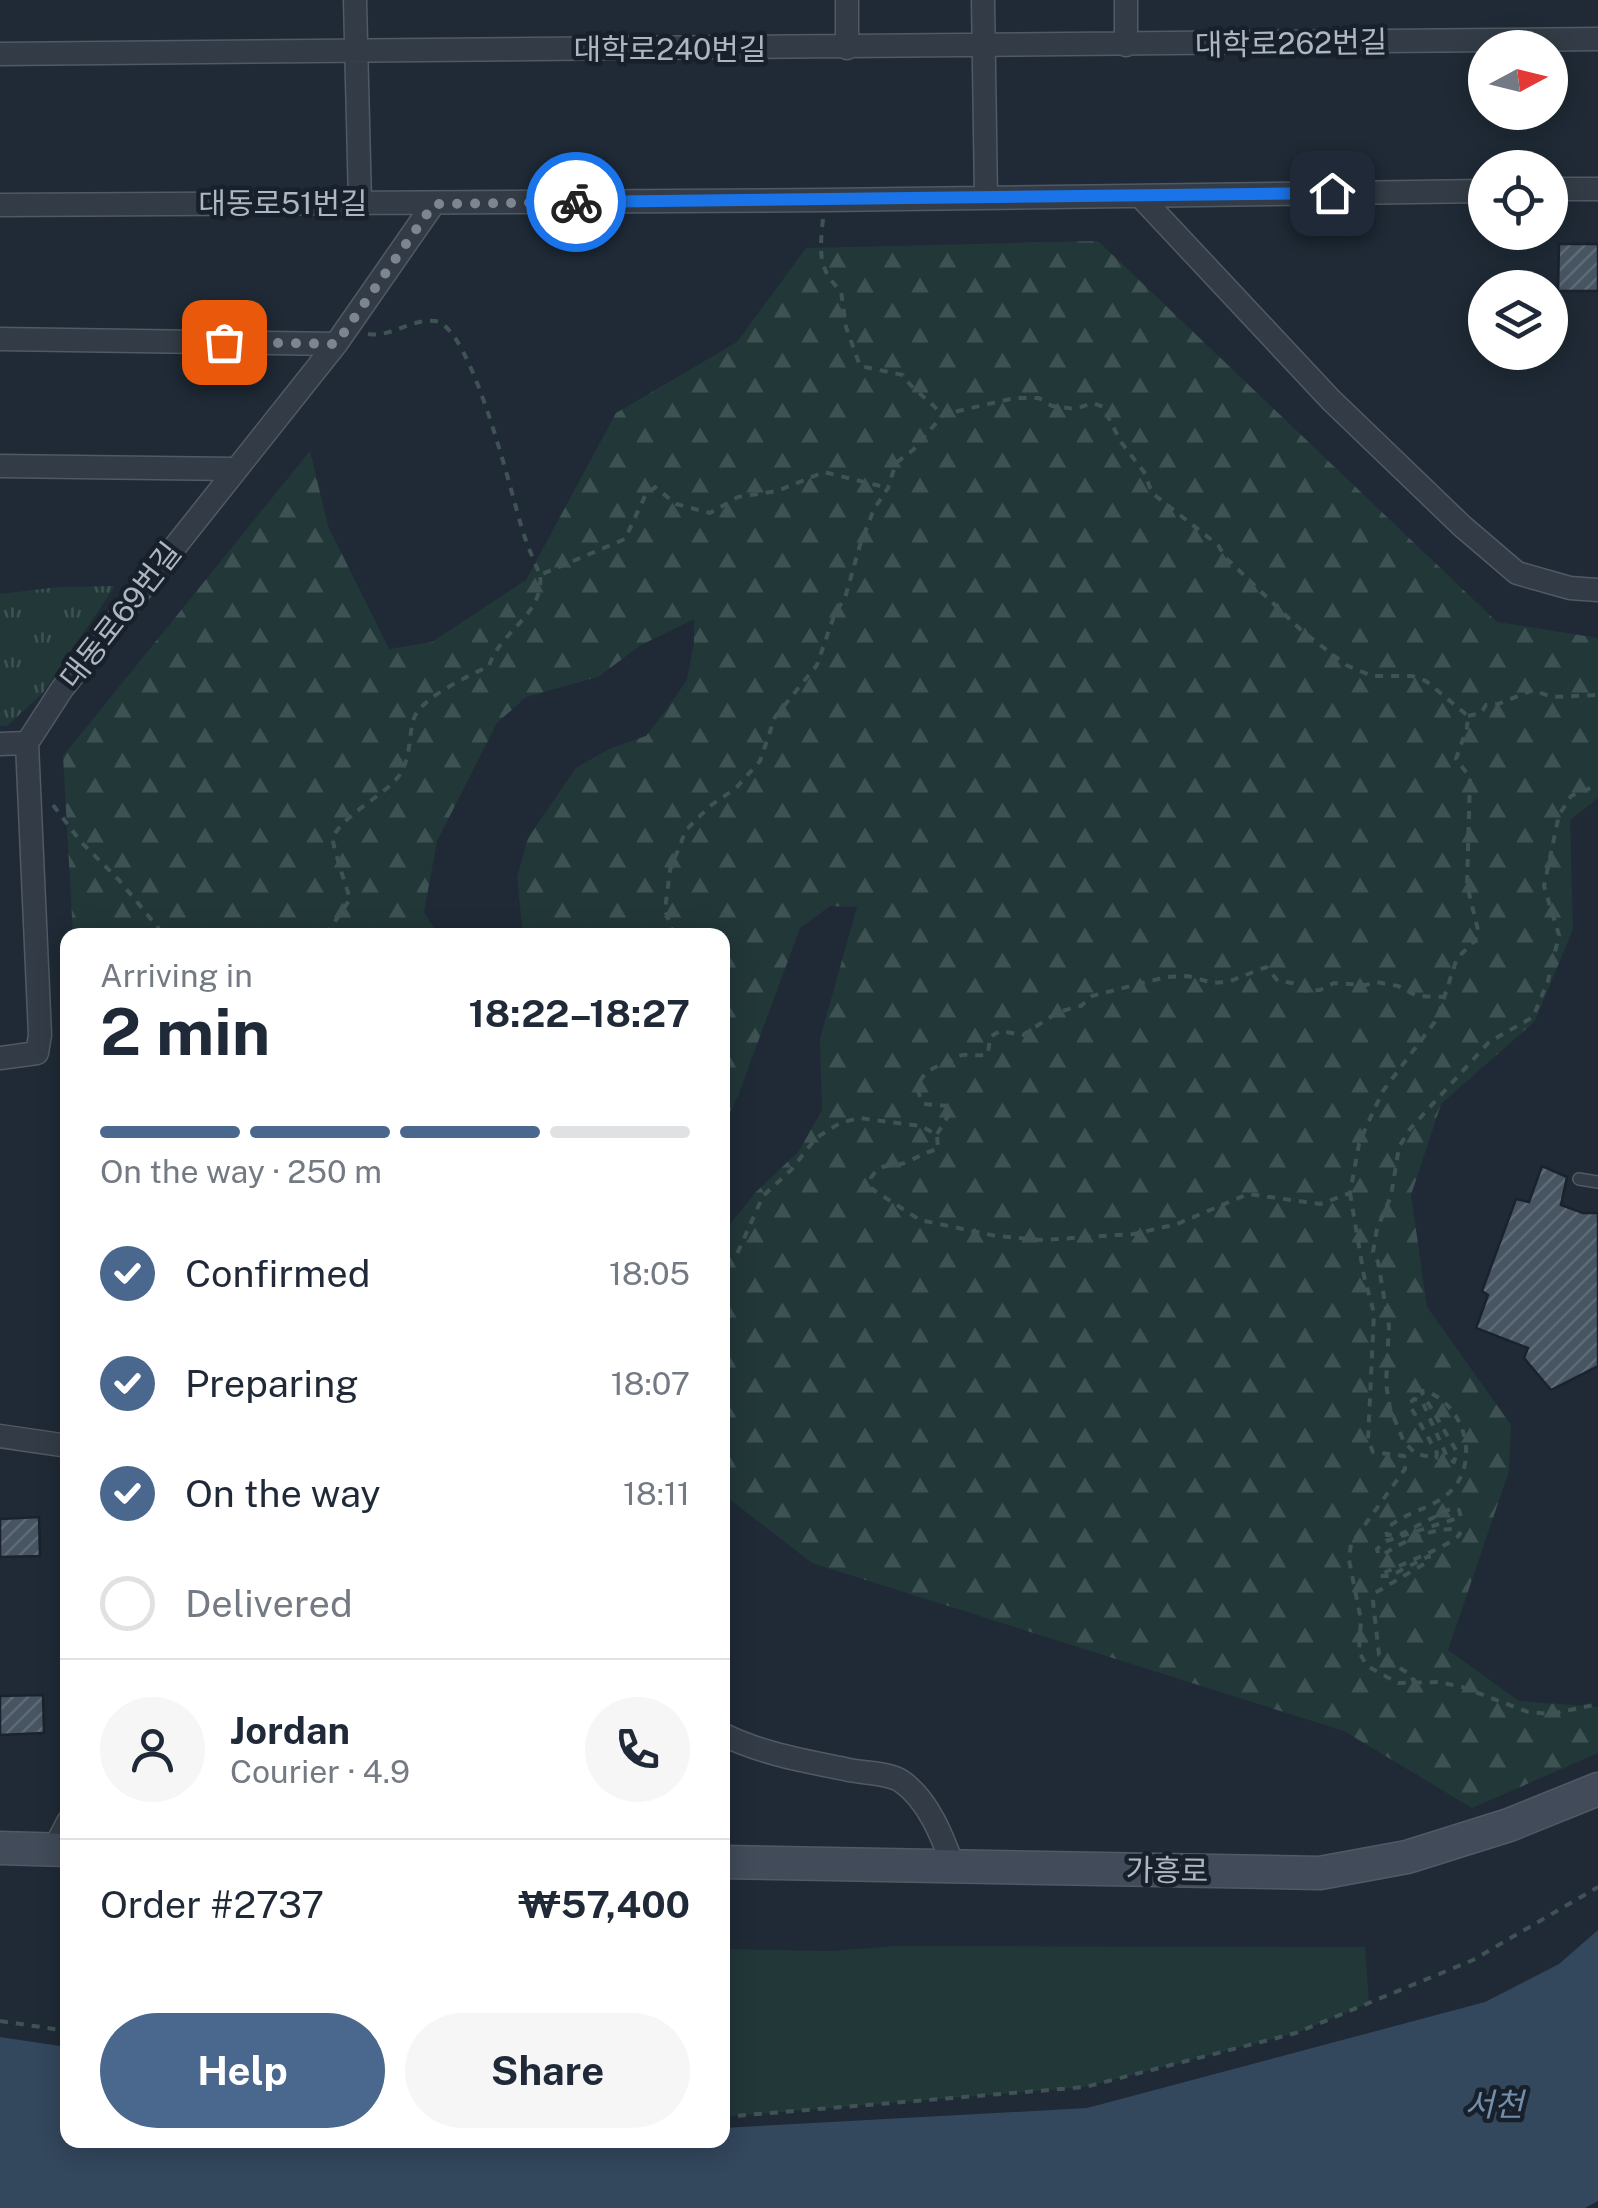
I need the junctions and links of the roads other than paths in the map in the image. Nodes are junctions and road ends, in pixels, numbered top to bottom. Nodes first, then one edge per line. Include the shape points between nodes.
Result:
1 (355, 0) edge
2 (847, 0) edge
3 (983, 0) edge
4 (1126, 0) edge
5 (1598, 39) edge
6 (1126, 45) junction
7 (983, 47) junction
8 (847, 48) junction
9 (356, 52) junction
10 (0, 54) edge
11 (1598, 189) edge
12 (1468, 190) edge
13 (1568, 190) edge
14 (1140, 196) junction
15 (986, 198) junction
16 (360, 203) junction
17 (434, 204) junction
18 (0, 205) edge
19 (342, 335) junction
20 (0, 339) edge
21 (0, 466) edge
22 (234, 469) junction
23 (1598, 590) edge
24 (0, 744) edge
25 (27, 744) junction
26 (0, 1058) edge
27 (1579, 1180) dead end
28 (1598, 1182) edge
29 (0, 1436) edge
30 (60, 1445) edge
31 (730, 1738) edge
32 (1598, 1788) edge
33 (60, 1840) edge
34 (0, 1848) edge
35 (730, 1862) edge
36 (953, 1866) junction

1 - 9 street
2 - 8 street
3 - 7 street
4 - 6 street
5 - 6 street, 대학로262번길
6 - 7 street, 대학로262번길
7 - 8 street, 대학로240번길
7 - 15 street
8 - 9 street, 대학로240번길
9 - 10 street, 대학로240번길
9 - 16 street
11 - 13 street
12 - 14 street, 대동로51번길
14 - 15 street, 대동로51번길
14 - 23 street via 1331,400 1517,574
15 - 17 street, 대동로51번길
16 - 17 street, 대동로51번길
16 - 18 street, 대동로51번길
17 - 19 street, 대동로69번길
19 - 20 street
19 - 22 street, 대동로69번길
21 - 22 street
22 - 25 street, 대동로69번길 via 62,689
24 - 25 street
25 - 26 street via 40,1035 37,1054
27 - 28 lane
29 - 30 street
31 - 36 street via 802,1761 900,1780 928,1814
32 - 36 main road, 가흥로 via 1407,1858 1320,1873
33 - 34 main road
35 - 36 main road, 가흥로

